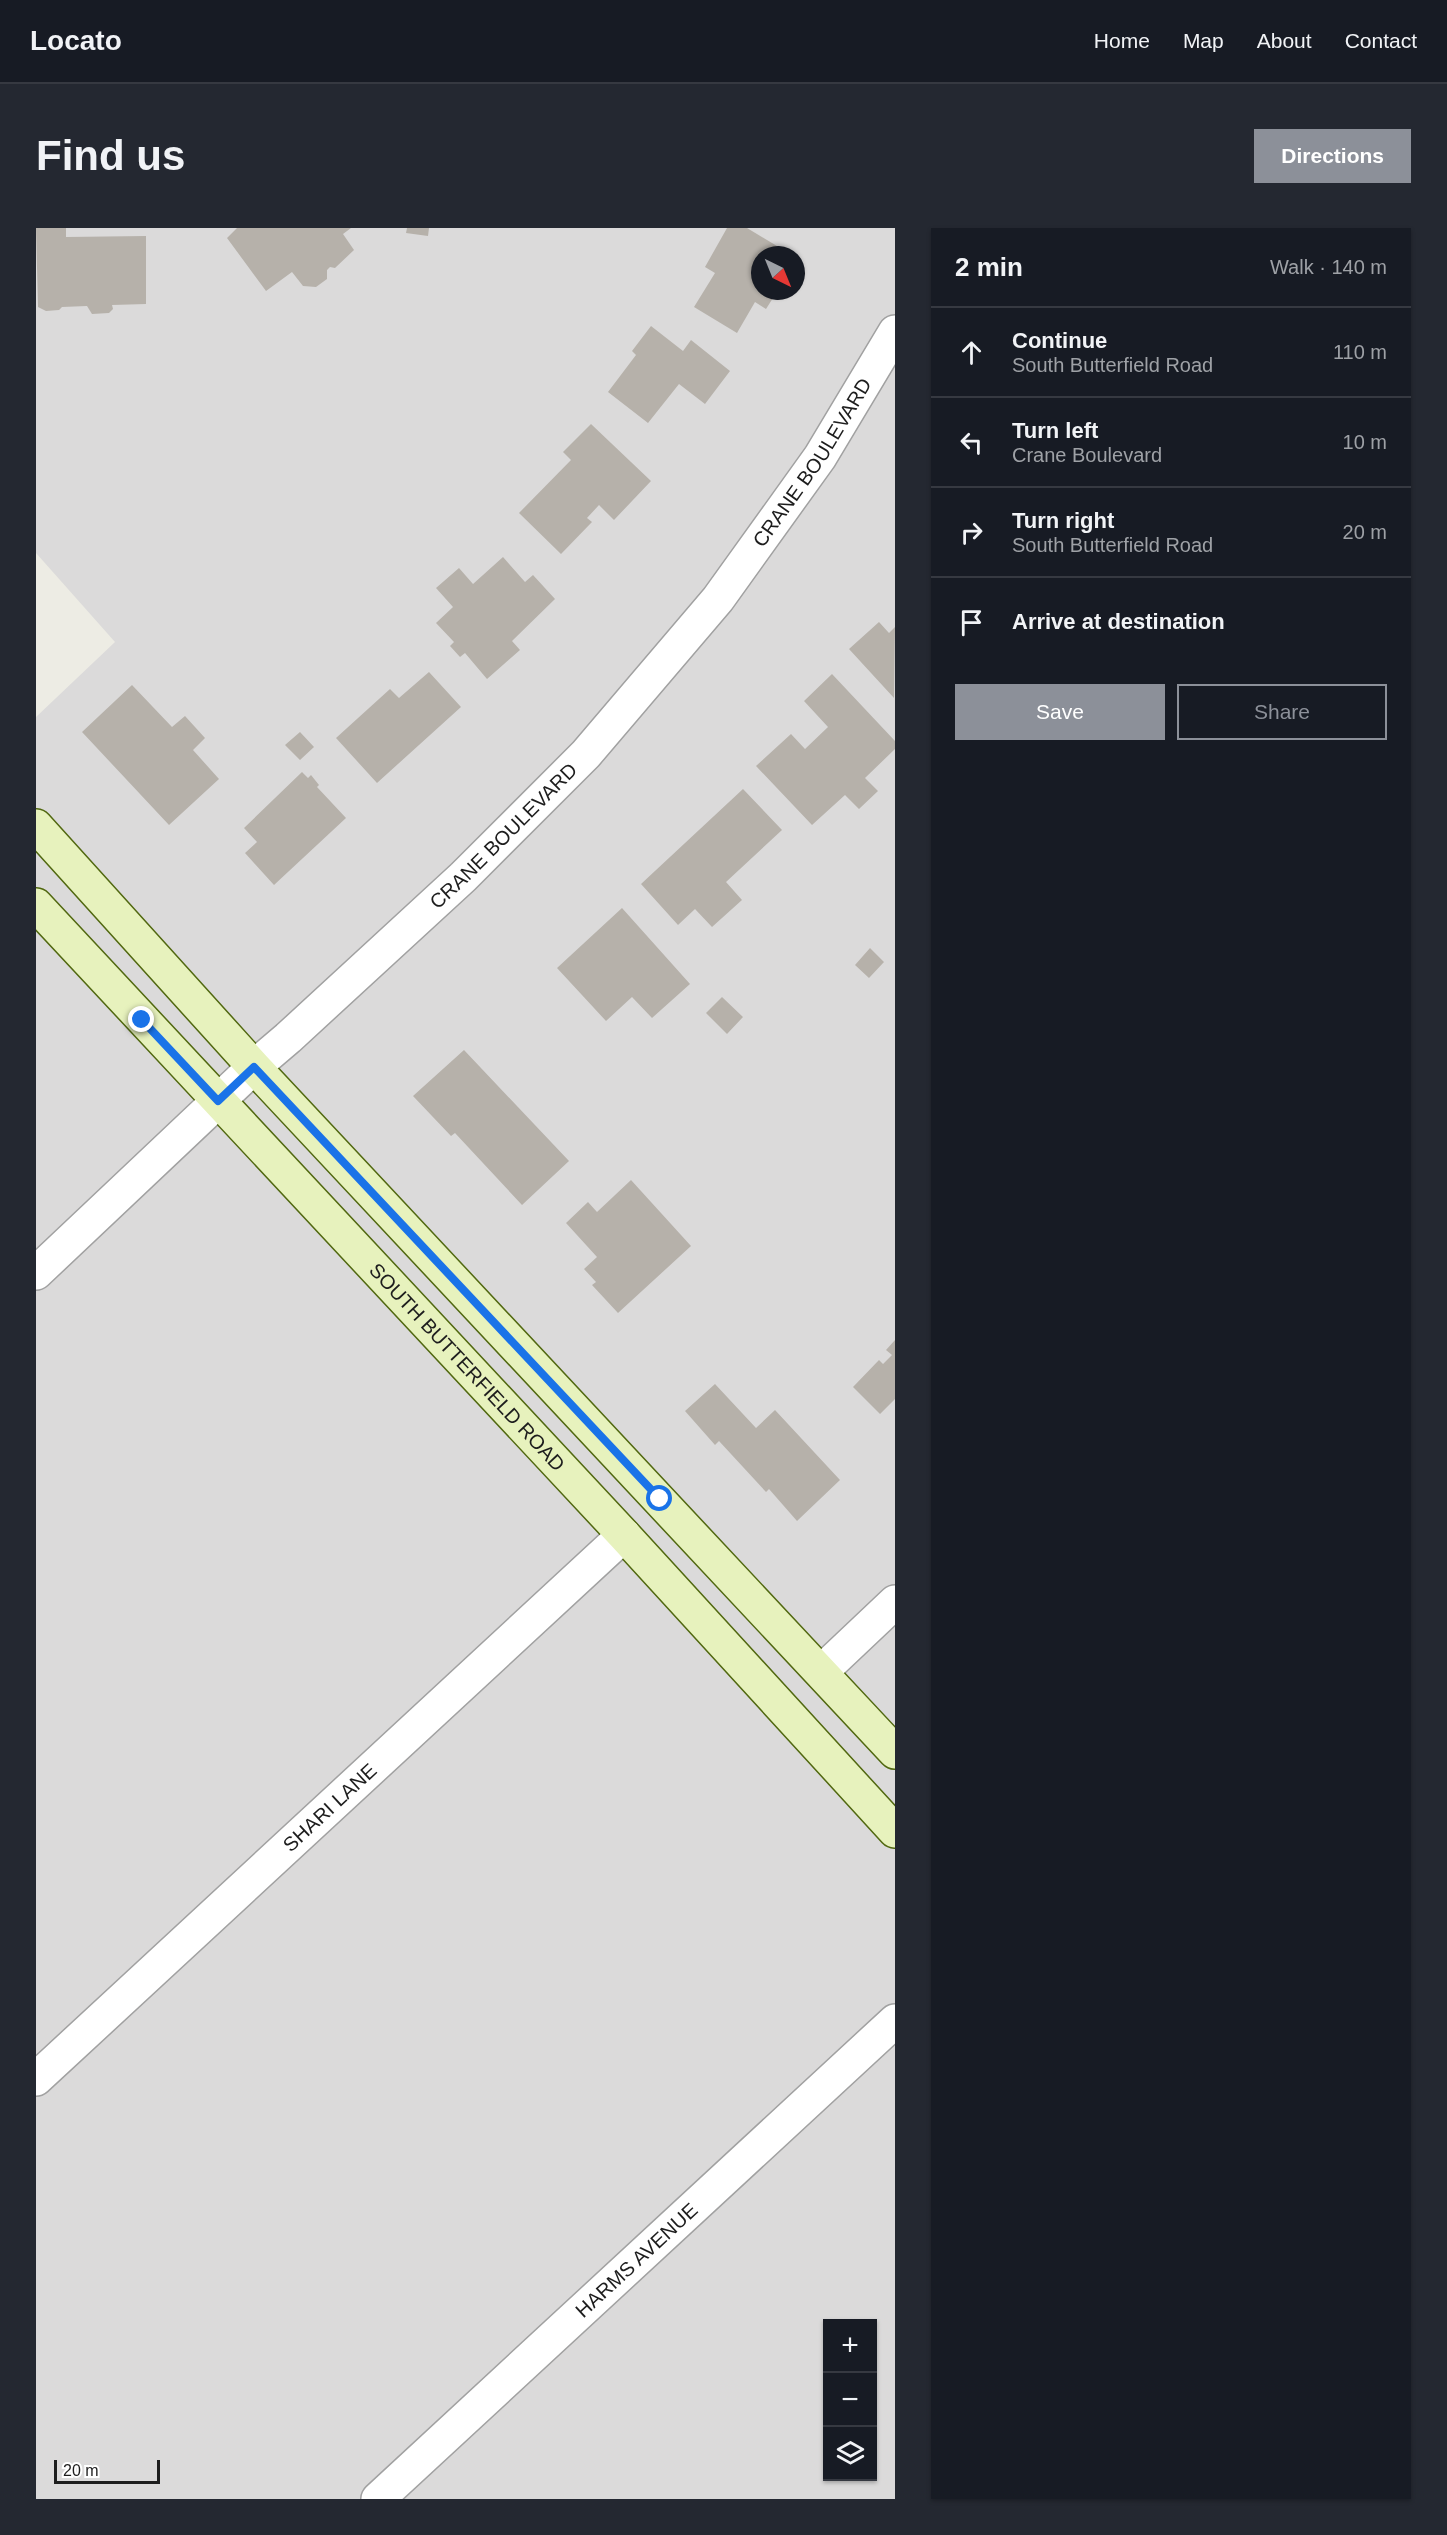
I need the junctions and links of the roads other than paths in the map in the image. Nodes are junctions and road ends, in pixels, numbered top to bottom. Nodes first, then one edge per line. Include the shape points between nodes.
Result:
1 (895, 332) edge
2 (36, 826) edge
3 (36, 905) edge
4 (254, 1067) junction
5 (218, 1101) junction
6 (36, 1273) edge
7 (624, 1535) junction
8 (895, 1602) edge
9 (821, 1672) junction
10 (895, 1752) edge
11 (895, 1831) edge
12 (895, 2021) edge
13 (36, 2079) edge
14 (378, 2499) edge

1 - 4 street, CRANE BOULEVARD via 820,457 718,599 586,754 463,877
2 - 4 main road
3 - 5 main road, SOUTH BUTTERFIELD ROAD
4 - 5 street, CRANE BOULEVARD
4 - 9 main road
5 - 6 street, CRANE BOULEVARD
5 - 7 main road, SOUTH BUTTERFIELD ROAD
7 - 11 main road, SOUTH BUTTERFIELD ROAD
7 - 13 street, SHARI LANE
8 - 9 street
9 - 10 main road
12 - 14 street, HARMS AVENUE

